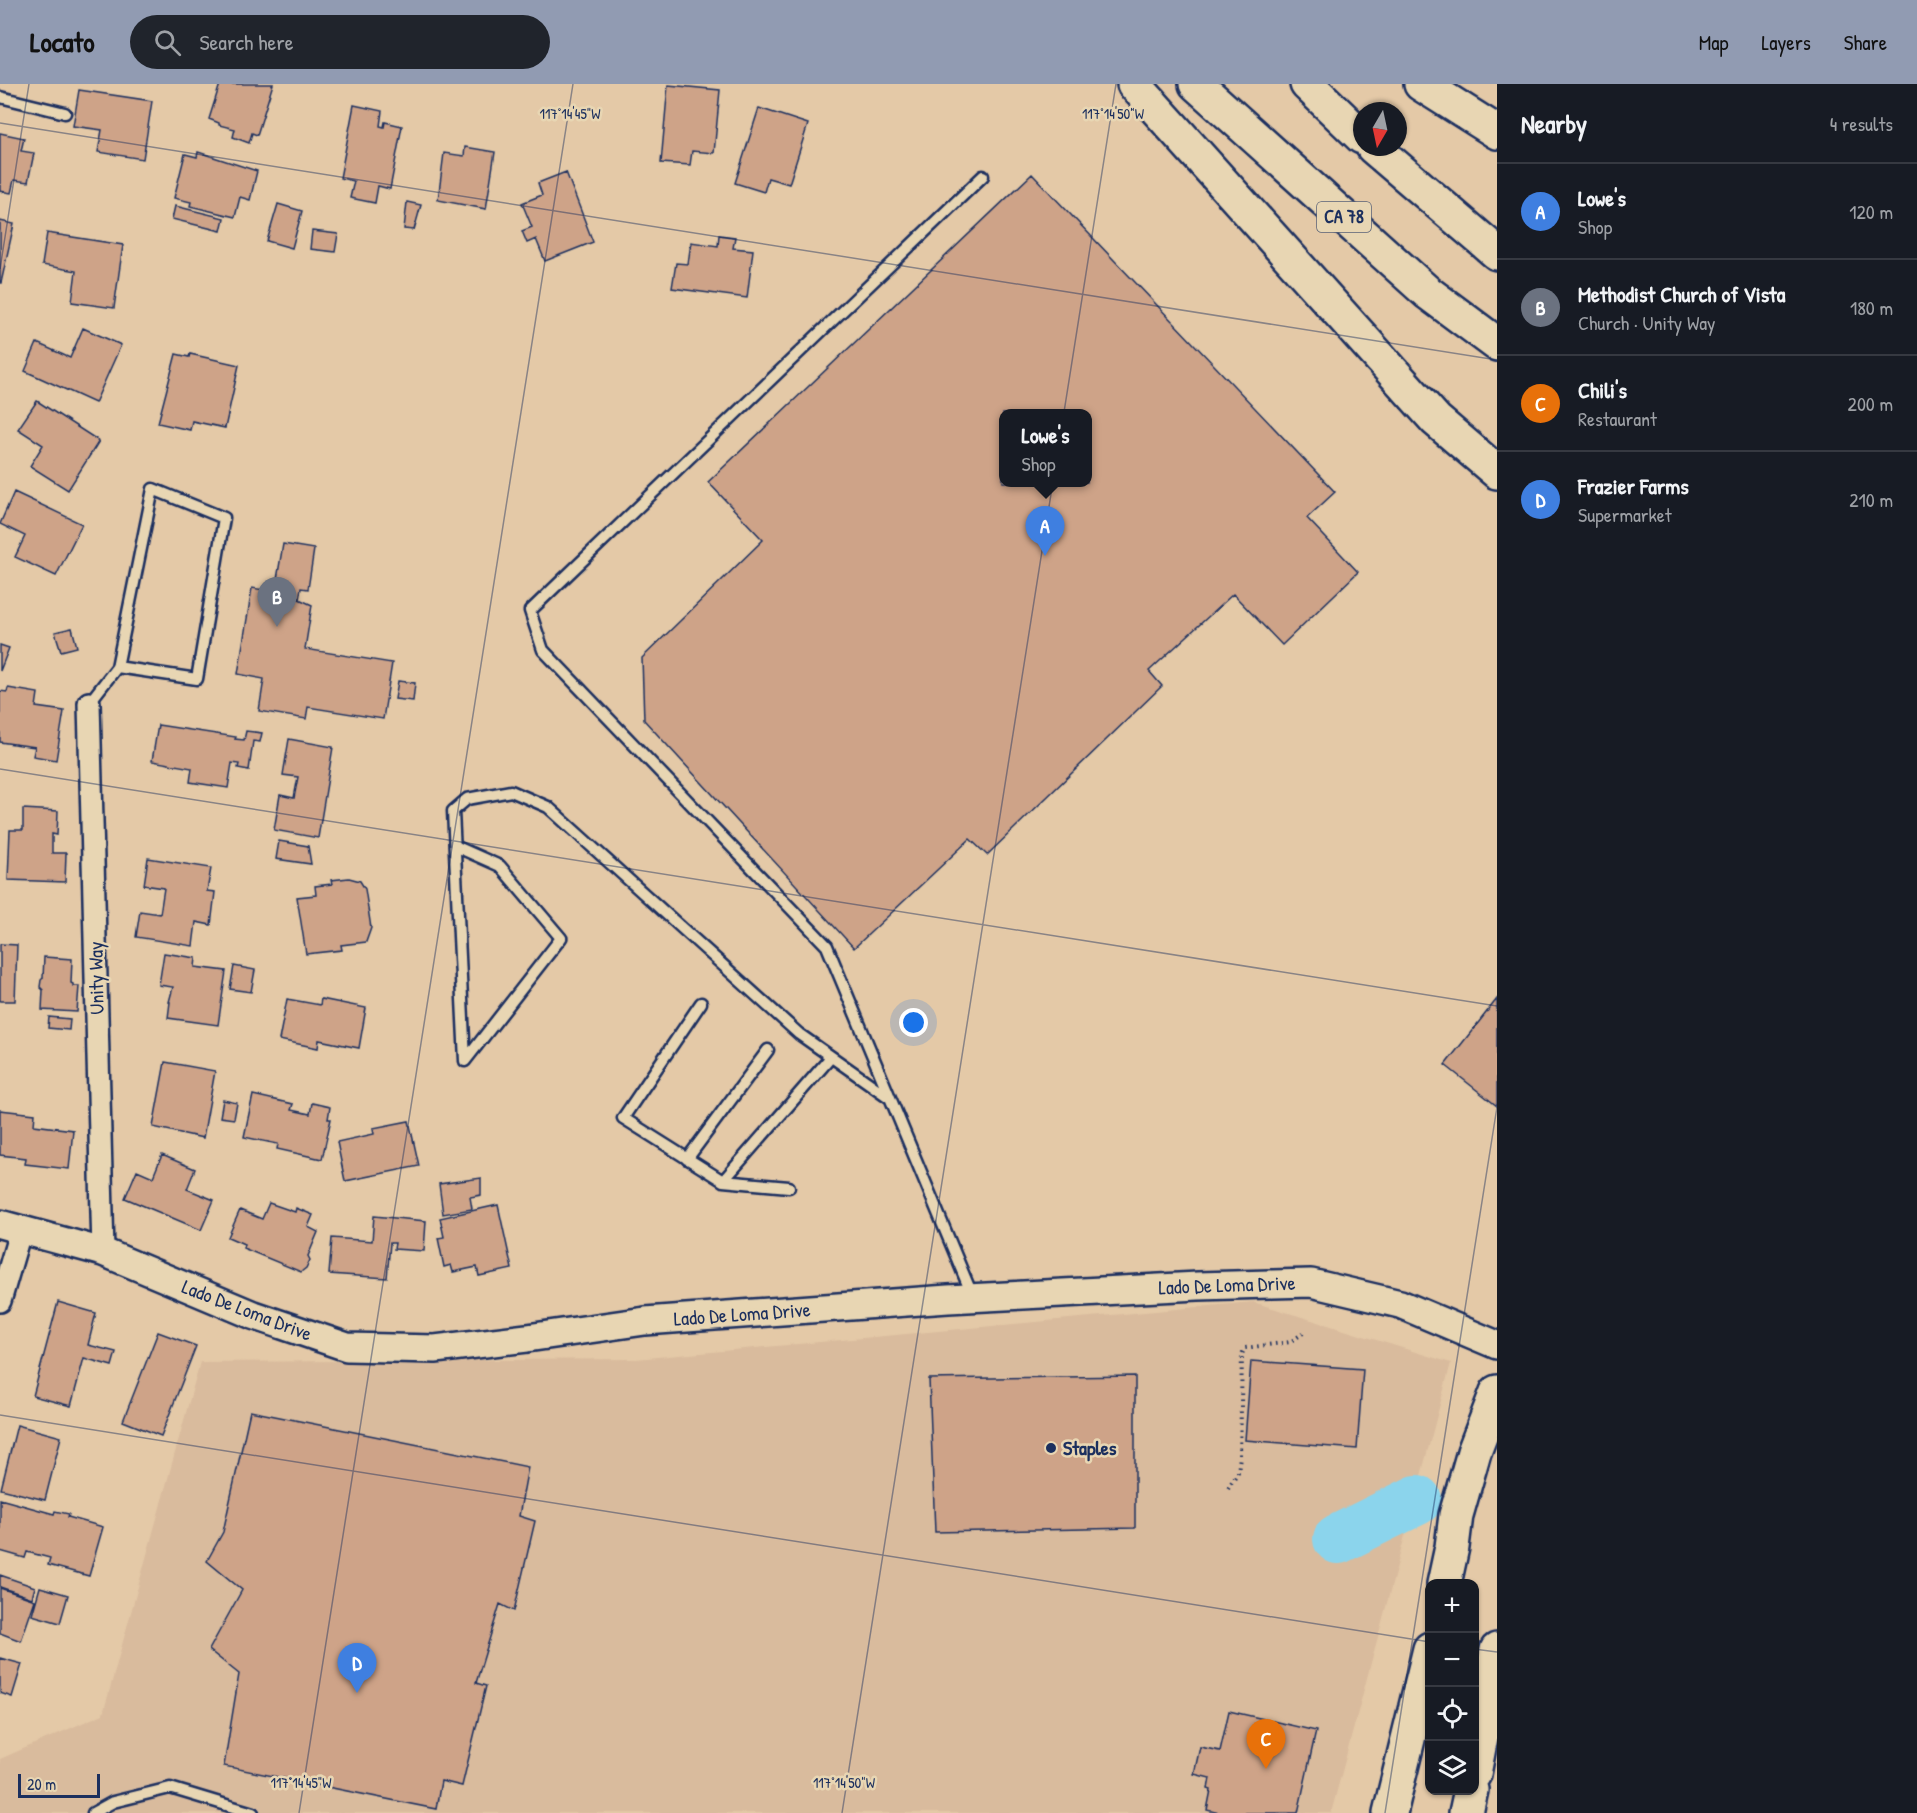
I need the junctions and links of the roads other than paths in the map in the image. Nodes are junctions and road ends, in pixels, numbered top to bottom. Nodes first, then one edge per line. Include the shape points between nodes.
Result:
1 (1134, 84) edge
2 (1196, 84) edge
3 (1306, 84) edge
4 (1421, 84) edge
5 (0, 97) edge
6 (65, 113) dead end
7 (1353, 128) edge
8 (1497, 132) edge
9 (1384, 156) edge
10 (983, 176) dead end
11 (1497, 253) edge
12 (1497, 344) edge
13 (1497, 472) edge
14 (117, 667) junction
15 (89, 703) joint
16 (455, 846) junction
17 (702, 1003) dead end
18 (768, 1050) dead end
19 (831, 1057) junction
20 (891, 1099) junction
21 (687, 1159) junction
22 (723, 1181) junction
23 (789, 1187) dead end
24 (11, 1227) edge
25 (103, 1252) junction
26 (973, 1298) junction
27 (0, 1301) edge
28 (1497, 1345) edge
29 (1497, 1392) edge
30 (1445, 1579) edge
31 (1497, 1650) edge
32 (1425, 1670) edge
33 (1479, 1747) edge
34 (1470, 1795) edge
35 (93, 1813) edge
36 (253, 1813) edge
37 (1390, 1813) edge
38 (1466, 1813) edge

1 - 13 main road via 1436,420
2 - 12 main road, CA 78 via 1427,292
3 - 7 main road
4 - 8 main road
5 - 6 lane
9 - 11 main road
10 - 20 lane via 530,611 543,650 827,946
14 - 14 lane via 153,489 224,518 197,679
14 - 15 lane
15 - 25 street, Unity Way
16 - 16 lane via 456,882 465,1061 561,938 500,866
16 - 19 lane via 453,811 467,799 511,791 548,807 799,1034
17 - 21 lane via 623,1118
18 - 21 lane
19 - 20 lane
19 - 22 lane
20 - 26 lane
21 - 22 lane
22 - 23 lane
24 - 25 street, Lado De Loma Drive
24 - 27 street
25 - 26 street, Lado De Loma Drive via 253,1315 347,1347 435,1349 645,1321
26 - 28 street, Lado De Loma Drive via 1311,1283 1400,1304
29 - 30 main road via 1456,1515
31 - 33 main road
32 - 37 main road
34 - 38 main road
35 - 36 lane via 113,1802 170,1788

